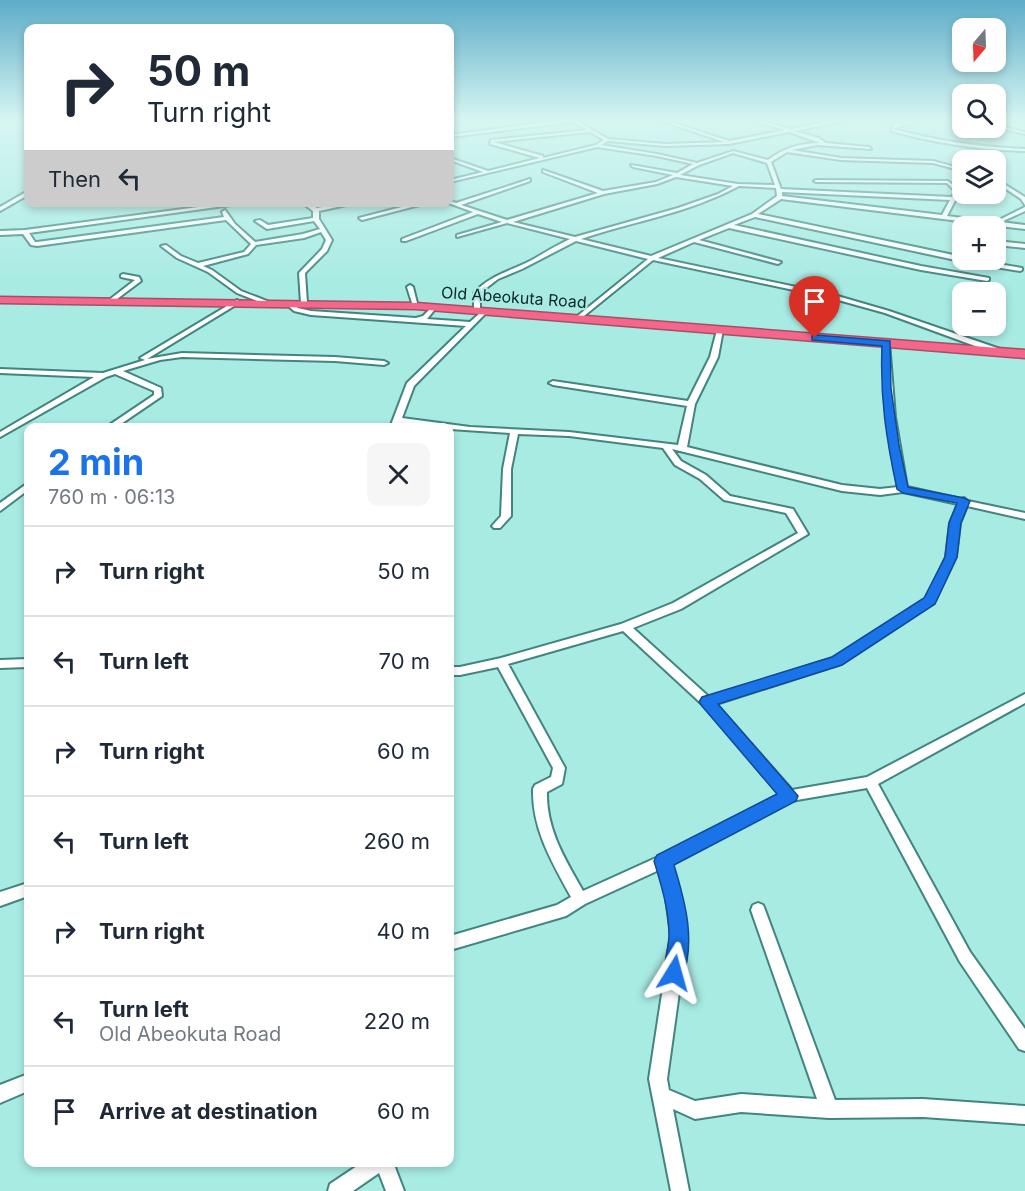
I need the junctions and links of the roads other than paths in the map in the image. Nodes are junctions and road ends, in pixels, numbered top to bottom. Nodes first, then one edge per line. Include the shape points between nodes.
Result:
1 (473, 175) edge
2 (554, 175) edge
3 (676, 175) joint
4 (771, 175) edge
5 (454, 180) edge
6 (528, 180) dead end
7 (816, 181) dead end
8 (738, 185) junction
9 (952, 186) edge
10 (1006, 187) edge
11 (779, 188) junction
12 (603, 193) junction
13 (871, 194) junction
14 (24, 196) edge
15 (780, 197) junction
16 (20, 198) junction
17 (24, 198) edge
18 (952, 199) edge
19 (952, 202) edge
20 (1025, 203) edge
21 (455, 205) joint
22 (187, 207) edge
23 (221, 207) joint
24 (311, 207) edge
25 (332, 207) edge
26 (408, 207) edge
27 (874, 207) junction
28 (0, 209) edge
29 (1025, 209) edge
30 (189, 210) junction
31 (316, 210) junction
32 (478, 212) junction
33 (754, 214) junction
34 (944, 216) junction
35 (226, 218) junction
36 (362, 218) dead end
37 (1006, 218) edge
38 (316, 219) junction
39 (952, 220) edge
40 (258, 222) dead end
41 (508, 222) junction
42 (1006, 225) edge
43 (728, 226) junction
44 (1025, 227) edge
45 (323, 230) junction
46 (25, 232) junction
47 (0, 233) edge
48 (459, 236) dead end
49 (576, 238) junction
50 (404, 240) dead end
51 (696, 241) junction
52 (254, 244) junction
53 (1006, 244) edge
54 (164, 246) dead end
55 (1025, 246) edge
56 (952, 256) edge
57 (652, 258) junction
58 (778, 262) dead end
59 (198, 265) junction
60 (1006, 266) edge
61 (1020, 268) dead end
62 (123, 276) dead end
63 (987, 279) dead end
64 (410, 287) dead end
65 (0, 300) edge
66 (111, 301) junction
67 (237, 302) junction
68 (265, 302) junction
69 (288, 303) junction
70 (304, 303) junction
71 (416, 306) junction
72 (433, 308) junction
73 (481, 312) junction
74 (577, 319) junction
75 (417, 320) junction
76 (472, 324) junction
77 (720, 330) junction
78 (887, 343) junction
79 (1000, 352) junction
80 (1025, 354) edge
81 (384, 363) dead end
82 (132, 366) junction
83 (0, 371) edge
84 (118, 372) junction
85 (103, 375) junction
86 (553, 383) dead end
87 (691, 404) junction
88 (117, 423) edge
89 (396, 423) edge
90 (454, 428) edge
91 (514, 432) junction
92 (0, 435) edge
93 (667, 447) junction
94 (682, 448) junction
95 (24, 489) edge
96 (903, 489) junction
97 (964, 501) junction
98 (0, 508) edge
99 (1025, 516) edge
100 (497, 526) dead end
101 (625, 627) junction
102 (501, 662) junction
103 (24, 663) edge
104 (0, 664) edge
105 (454, 671) edge
106 (1025, 698) edge
107 (707, 702) junction
108 (870, 782) junction
109 (789, 796) junction
110 (663, 861) junction
111 (24, 891) edge
112 (0, 899) edge
113 (580, 899) junction
114 (758, 910) dead end
115 (454, 942) edge
116 (1025, 1043) edge
117 (24, 1085) edge
118 (0, 1094) edge
119 (662, 1096) junction
120 (828, 1109) junction
121 (1025, 1115) edge
122 (374, 1167) edge
123 (384, 1167) edge
124 (337, 1191) edge
125 (395, 1191) edge
126 (680, 1191) edge

1 - 5 street
2 - 12 street
3 - 8 street
3 - 12 street via 657,183
4 - 11 street
6 - 21 street
7 - 9 street via 941,181
8 - 11 street
8 - 49 street via 680,209
10 - 20 street
11 - 13 street
11 - 15 street
12 - 41 street
13 - 18 street
13 - 27 street
14 - 16 street
15 - 27 street
15 - 33 street
16 - 17 street
16 - 28 street
19 - 34 street
21 - 32 street
22 - 30 street
23 - 30 street
23 - 35 street
24 - 31 street
25 - 31 street
26 - 36 street
27 - 34 street
29 - 37 street
30 - 46 street
31 - 38 street
32 - 41 street
32 - 50 street
33 - 43 street
33 - 56 street
34 - 39 street
35 - 46 street via 37,244
35 - 52 street
38 - 40 street via 267,227
38 - 45 street
41 - 48 street
41 - 49 street
42 - 44 street
43 - 51 street
43 - 63 street
45 - 52 street
45 - 70 street via 329,240 325,250 302,273
46 - 47 street
49 - 57 street
49 - 73 street via 526,266 489,280 477,293
51 - 57 street
51 - 58 street
52 - 59 street via 246,253
53 - 55 street
54 - 59 street
57 - 74 street
57 - 79 street via 832,296
59 - 68 street via 239,292
60 - 61 street
62 - 66 street via 138,281
64 - 71 street
65 - 66 highway, Old Abeokuta Road
66 - 67 highway, Old Abeokuta Road
67 - 68 highway, Old Abeokuta Road
67 - 82 street
68 - 69 highway, Old Abeokuta Road
69 - 70 highway, Old Abeokuta Road
69 - 75 street via 304,312
70 - 71 highway, Old Abeokuta Road
71 - 72 highway, Old Abeokuta Road
72 - 73 highway, Old Abeokuta Road
72 - 75 street
73 - 74 highway, Old Abeokuta Road
73 - 76 street
74 - 77 highway, Old Abeokuta Road
75 - 76 street
76 - 89 street via 410,385
77 - 78 highway, Old Abeokuta Road
77 - 87 street via 714,357
78 - 79 highway, Old Abeokuta Road
78 - 96 street via 886,388
79 - 80 highway, Old Abeokuta Road
81 - 82 street via 182,355
82 - 84 street
83 - 85 street
84 - 85 street
84 - 88 street via 158,390 158,396
85 - 92 street
86 - 87 street
87 - 94 street
90 - 91 street
91 - 93 street
91 - 100 street via 507,469 506,516
93 - 94 street
93 - 101 street via 678,464 703,477 727,498 790,511 803,534 687,601
94 - 96 street via 842,488 880,492
95 - 98 street
96 - 97 street
97 - 99 street
97 - 107 street via 955,523 951,557 930,601 837,661
101 - 102 street
101 - 107 street
102 - 105 street
102 - 113 street via 560,768 557,780 540,789 540,814 553,850
103 - 104 street
106 - 108 street
107 - 109 street
108 - 109 street
108 - 116 street via 965,957
109 - 110 street
110 - 113 street
110 - 119 street via 679,935 658,1079
111 - 112 street
113 - 115 street via 561,910
114 - 120 street
117 - 118 street
119 - 120 street via 695,1110 741,1103
119 - 126 street
120 - 121 street via 923,1108
122 - 124 street
123 - 125 street

